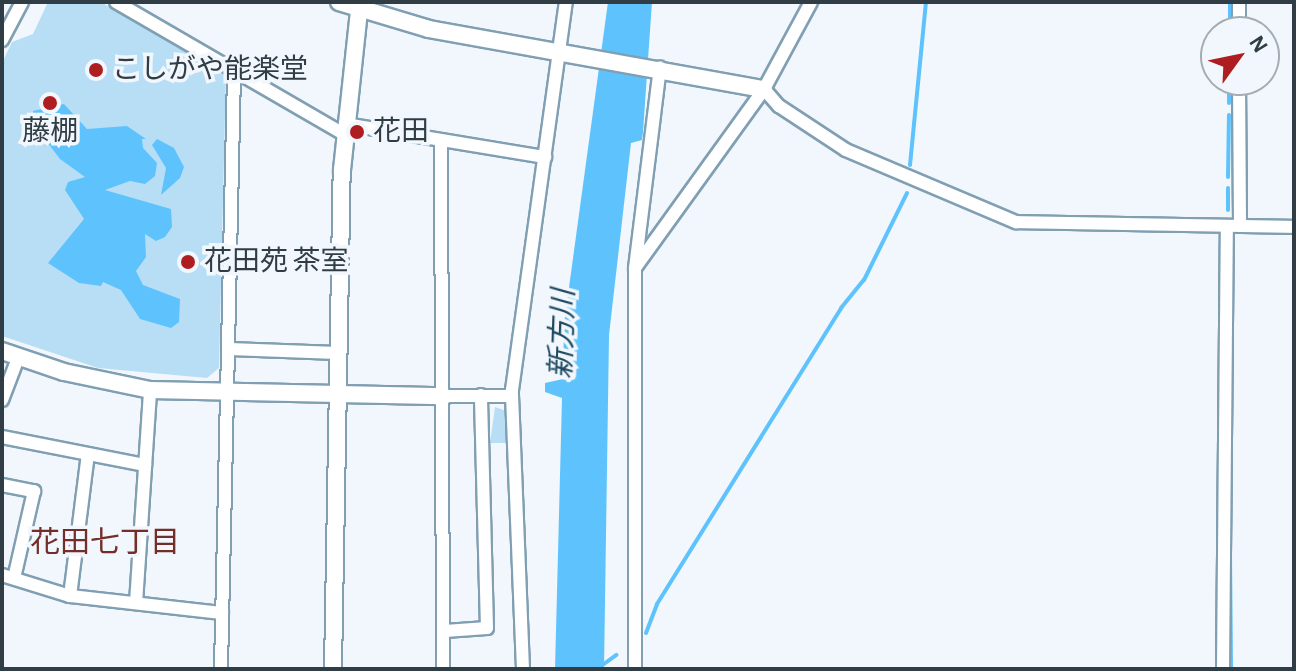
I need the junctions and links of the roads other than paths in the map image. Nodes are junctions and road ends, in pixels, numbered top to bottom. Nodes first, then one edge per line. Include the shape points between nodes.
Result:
1 (22, 2) edge
2 (116, 2) edge
3 (339, 2) edge
4 (566, 2) edge
5 (811, 2) edge
6 (359, 6) edge
7 (2, 40) edge
8 (560, 53) junction
9 (660, 68) junction
10 (234, 71) junction
11 (764, 89) junction
12 (1238, 96) edge
13 (345, 129) junction
14 (441, 141) junction
15 (545, 157) junction
16 (1233, 226) junction
17 (1294, 227) edge
18 (635, 268) junction
19 (229, 349) junction
20 (2, 351) edge
21 (338, 353) junction
22 (18, 358) junction
23 (150, 390) junction
24 (228, 393) junction
25 (337, 394) junction
26 (481, 395) junction
27 (444, 396) junction
28 (512, 396) junction
29 (2, 400) edge
30 (2, 437) edge
31 (88, 454) junction
32 (145, 465) junction
33 (2, 485) edge
34 (8, 576) edge
35 (70, 596) junction
36 (136, 603) junction
37 (222, 613) junction
38 (445, 631) junction
39 (221, 669) edge
40 (333, 669) edge
41 (443, 669) edge
42 (523, 669) edge
43 (635, 669) edge
44 (1223, 669) edge

1 - 7 street
2 - 10 street
3 - 6 street
4 - 8 street
5 - 11 street
6 - 8 street via 429,29
6 - 13 street
8 - 9 street
8 - 15 street
9 - 11 street
9 - 18 street
10 - 13 street
10 - 19 street
11 - 16 street via 779,106 846,150 1016,222
11 - 18 street
12 - 16 street
13 - 14 street
13 - 21 street
14 - 15 street
14 - 27 street
15 - 28 street
16 - 17 street
16 - 44 street
18 - 43 street
19 - 21 street
19 - 24 street
20 - 22 street
21 - 25 street
22 - 23 street
22 - 29 street
23 - 24 street
23 - 32 street
24 - 25 street
24 - 37 street
25 - 27 street
25 - 40 street
26 - 27 street
26 - 28 street
26 - 38 street via 487,628
27 - 38 street
28 - 42 street
30 - 31 street
31 - 32 street
31 - 35 street
32 - 36 street
33 - 34 street via 34,491
34 - 35 street
35 - 36 street
36 - 37 street
37 - 39 street
38 - 41 street

